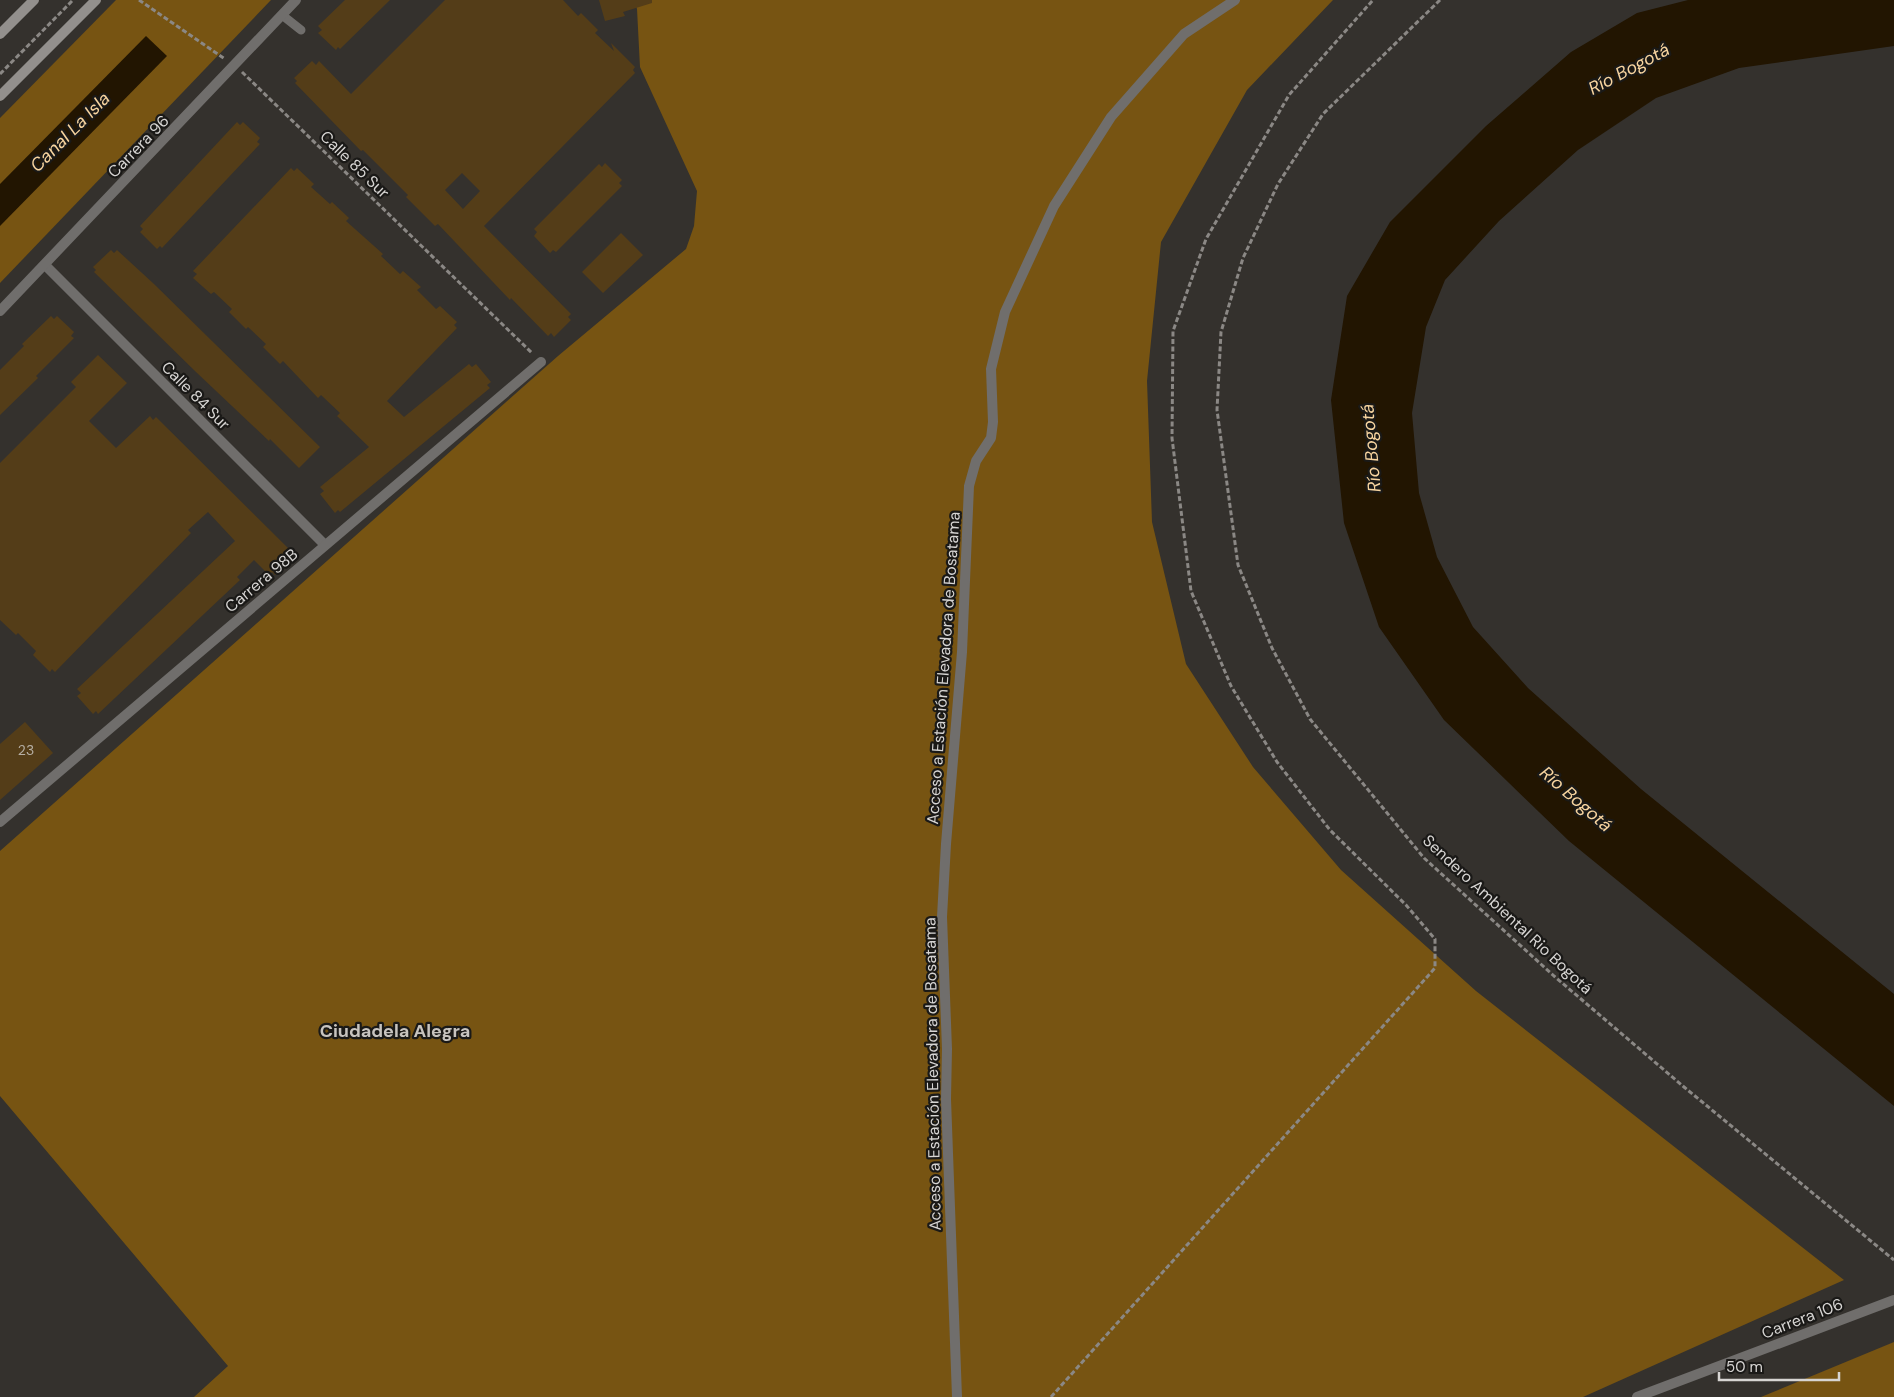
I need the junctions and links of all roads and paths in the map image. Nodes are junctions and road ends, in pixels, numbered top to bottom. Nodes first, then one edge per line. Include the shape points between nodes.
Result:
1 (34, 0) edge
2 (73, 0) edge
3 (96, 0) edge
4 (139, 0) edge
5 (296, 0) edge
6 (1235, 0) edge
7 (1373, 0) edge
8 (1440, 0) edge
9 (282, 15) junction
10 (301, 30) dead end
11 (0, 34) edge
12 (235, 66) junction
13 (0, 74) edge
14 (0, 96) edge
15 (45, 265) junction
16 (0, 311) edge
17 (541, 362) joint
18 (325, 545) junction
19 (0, 822) edge
20 (1894, 1260) edge
21 (1894, 1300) edge
22 (956, 1397) edge
23 (1051, 1397) edge
24 (1637, 1397) edge

1 - 11 main road
2 - 13 path
3 - 14 main road
4 - 12 path, Calle 85 Sur
5 - 9 street, Carrera 96
6 - 22 street, Acceso a Estación Elevadora de Bosatama via 1184,34 1111,117 1054,206 1005,312 991,369 991,438 976,461 969,486 962,652 942,917
7 - 23 path via 1289,95 1206,239 1173,330 1172,438 1191,591 1231,686 1277,762 1330,830 1406,905 1435,939 1435,968
8 - 20 path, Sendero Ambiental Rio Bogotá via 1323,114 1278,184 1243,258 1222,332 1217,410 1238,565 1272,648 1310,719 1424,858 1554,976
9 - 10 lane
9 - 12 street, Carrera 96
12 - 15 street, Carrera 96
12 - 17 path, Calle 85 Sur
15 - 16 street, Carrera 96
15 - 18 street, Calle 84 Sur
17 - 18 street, Carrera 98B
18 - 19 street, Carrera 98B
21 - 24 street, Carrera 106

